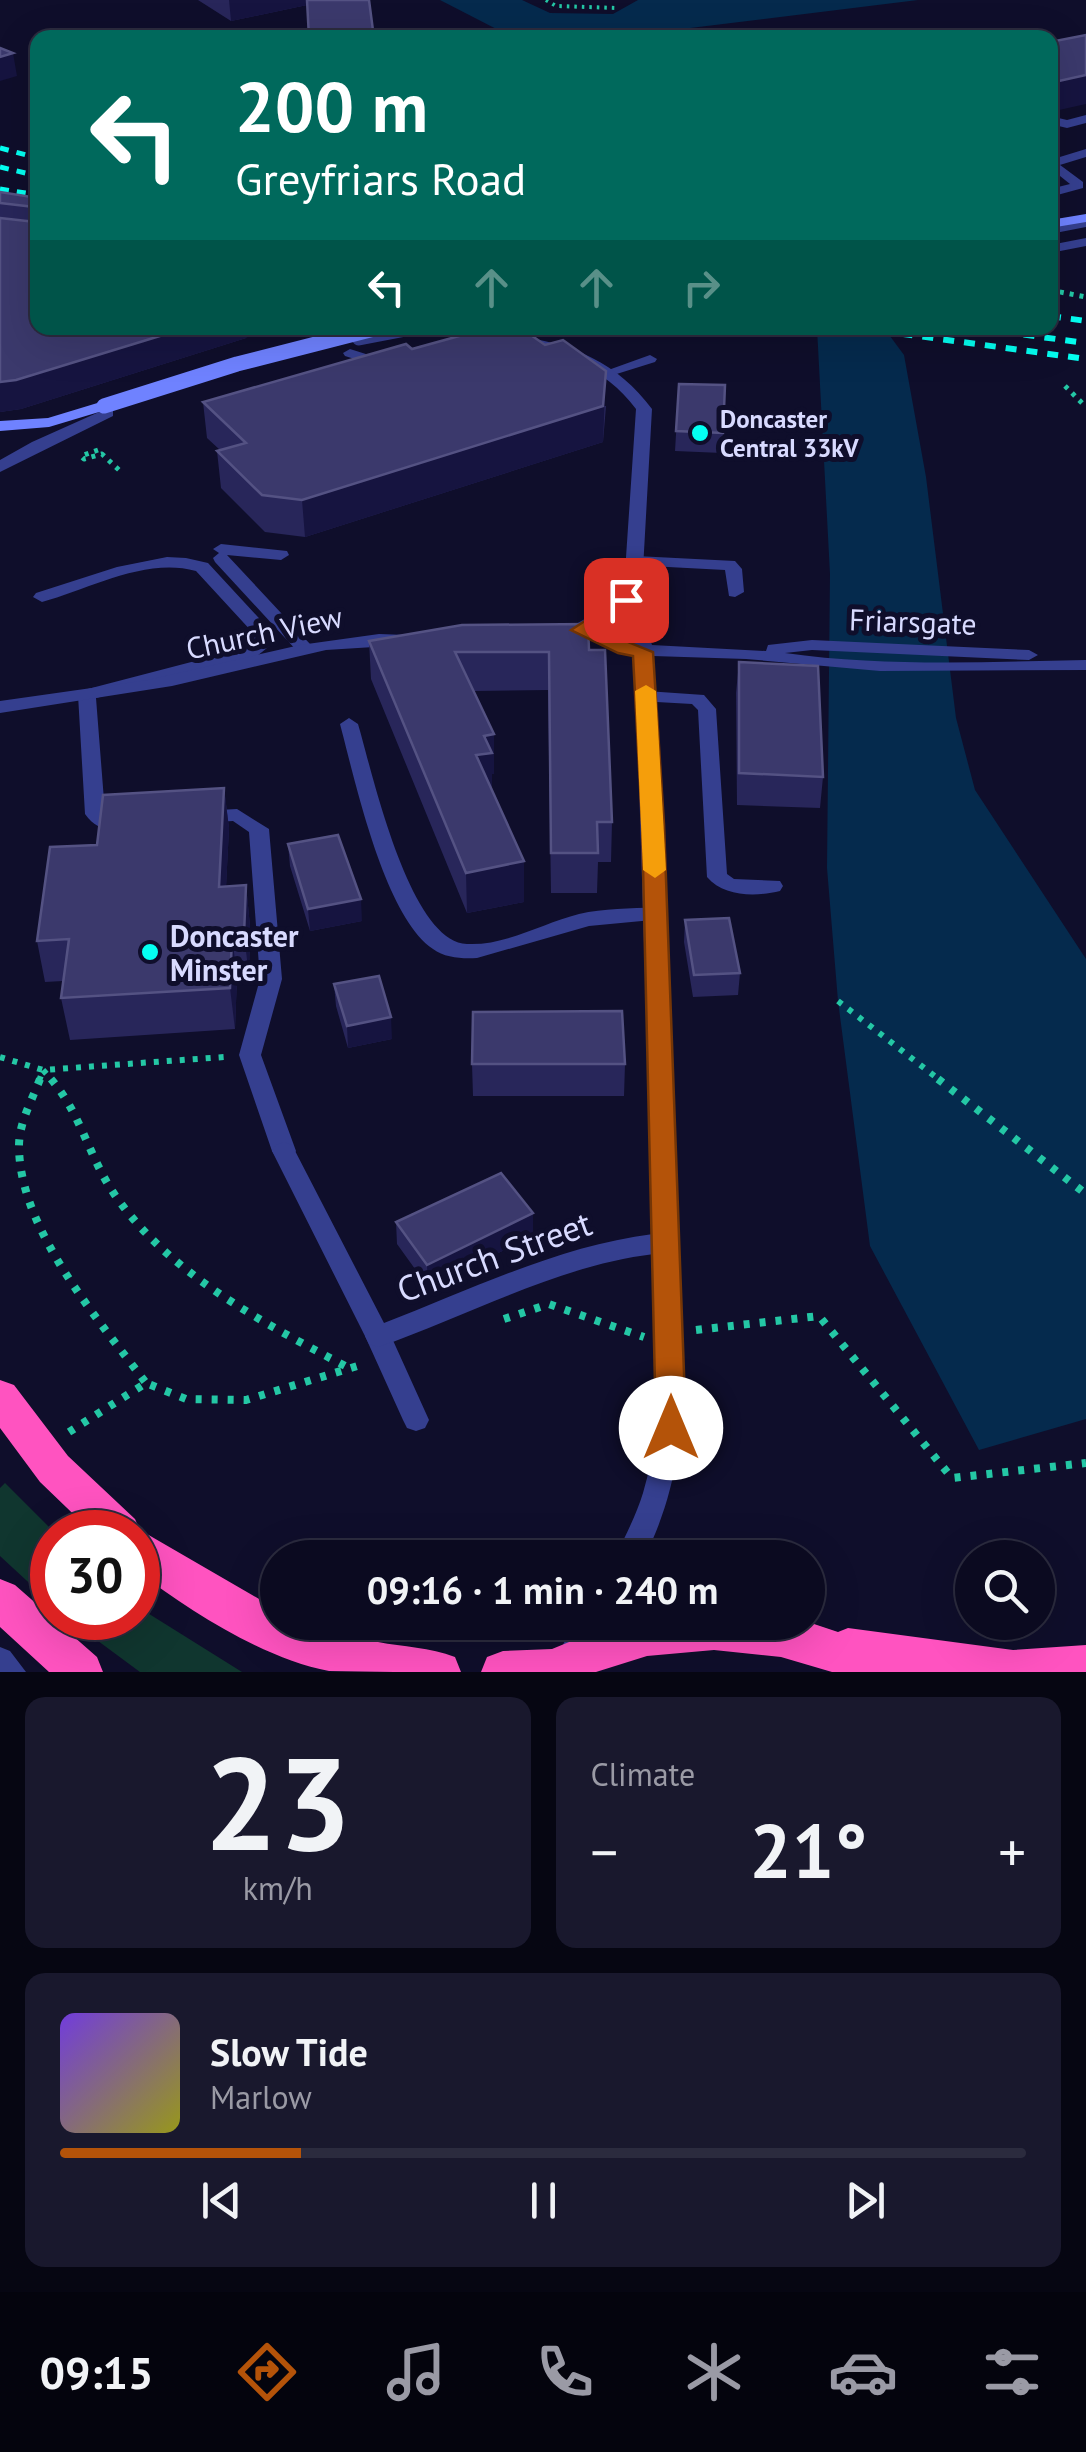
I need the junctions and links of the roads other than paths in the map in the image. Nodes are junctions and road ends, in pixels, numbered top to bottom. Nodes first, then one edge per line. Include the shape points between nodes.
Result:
1 (1086, 119) edge
2 (1058, 122) edge
3 (1086, 153) edge
4 (1058, 161) edge
5 (1058, 169) edge
6 (1082, 190) edge
7 (1086, 221) edge
8 (1058, 226) edge
9 (1086, 242) edge
10 (1058, 247) edge
11 (351, 335) edge
12 (380, 335) edge
13 (480, 335) edge
14 (522, 335) edge
15 (494, 341) junction
16 (531, 342) junction
17 (463, 346) edge
18 (350, 353) dead end
19 (650, 359) dead end
20 (401, 367) edge
21 (607, 373) junction
22 (106, 409) junction
23 (0, 426) edge
24 (0, 464) edge
25 (281, 555) dead end
26 (636, 562) junction
27 (735, 592) dead end
28 (42, 598) dead end
29 (617, 608) junction
30 (581, 630) junction
31 (547, 641) edge
32 (434, 642) edge
33 (304, 648) junction
34 (643, 652) junction
35 (1086, 662) edge
36 (87, 695) junction
37 (646, 697) junction
38 (0, 707) edge
39 (349, 724) dead end
40 (181, 818) edge
41 (144, 819) edge
42 (773, 886) dead end
43 (656, 914) junction
44 (664, 1243) junction
45 (383, 1347) junction
46 (0, 1397) edge
47 (416, 1420) dead end
48 (97, 1510) edge
49 (639, 1540) edge
50 (160, 1562) edge
51 (0, 1599) edge
52 (578, 1640) edge
53 (816, 1644) junction
54 (0, 1661) edge
55 (1086, 1666) edge
56 (559, 1668) edge
57 (11, 1672) edge
58 (82, 1672) edge
59 (439, 1672) edge
60 (502, 1672) edge
61 (878, 1672) edge

1 - 2 street
3 - 4 street
5 - 6 street
7 - 8 street
9 - 10 street
11 - 22 street, bridge
12 - 22 street, bridge via 223,372
13 - 15 street
14 - 16 street
15 - 16 street
15 - 17 street
16 - 21 street via 573,352
18 - 20 street
19 - 21 street
21 - 26 street via 644,408
22 - 23 street
22 - 24 street
25 - 33 street via 221,554
26 - 27 street via 729,565
26 - 29 street via 633,587
28 - 36 street via 189,560 263,634 263,644 252,652
29 - 30 street
29 - 34 street via 637,628
30 - 31 street
30 - 34 street, Friarsgate
32 - 33 street, Church View via 363,639
33 - 36 street, Church View
34 - 35 street, Friarsgate
34 - 37 street
36 - 38 street, Church View
36 - 41 street via 95,814 104,824
37 - 42 street via 697,699 707,709 717,877 730,886
37 - 43 street
39 - 43 street via 404,898 432,940 462,952 584,920
40 - 45 street, Church Street via 237,815 258,828 270,980 250,1055 284,1151
43 - 44 street
44 - 45 street, Church Street via 586,1255
44 - 49 street via 671,1428
45 - 47 street
46 - 48 highway via 54,1469
50 - 59 highway via 281,1636 352,1660
51 - 58 highway
52 - 56 street
53 - 55 highway via 1014,1670
53 - 56 highway via 731,1628 646,1634
53 - 61 highway
54 - 57 street
56 - 60 highway

